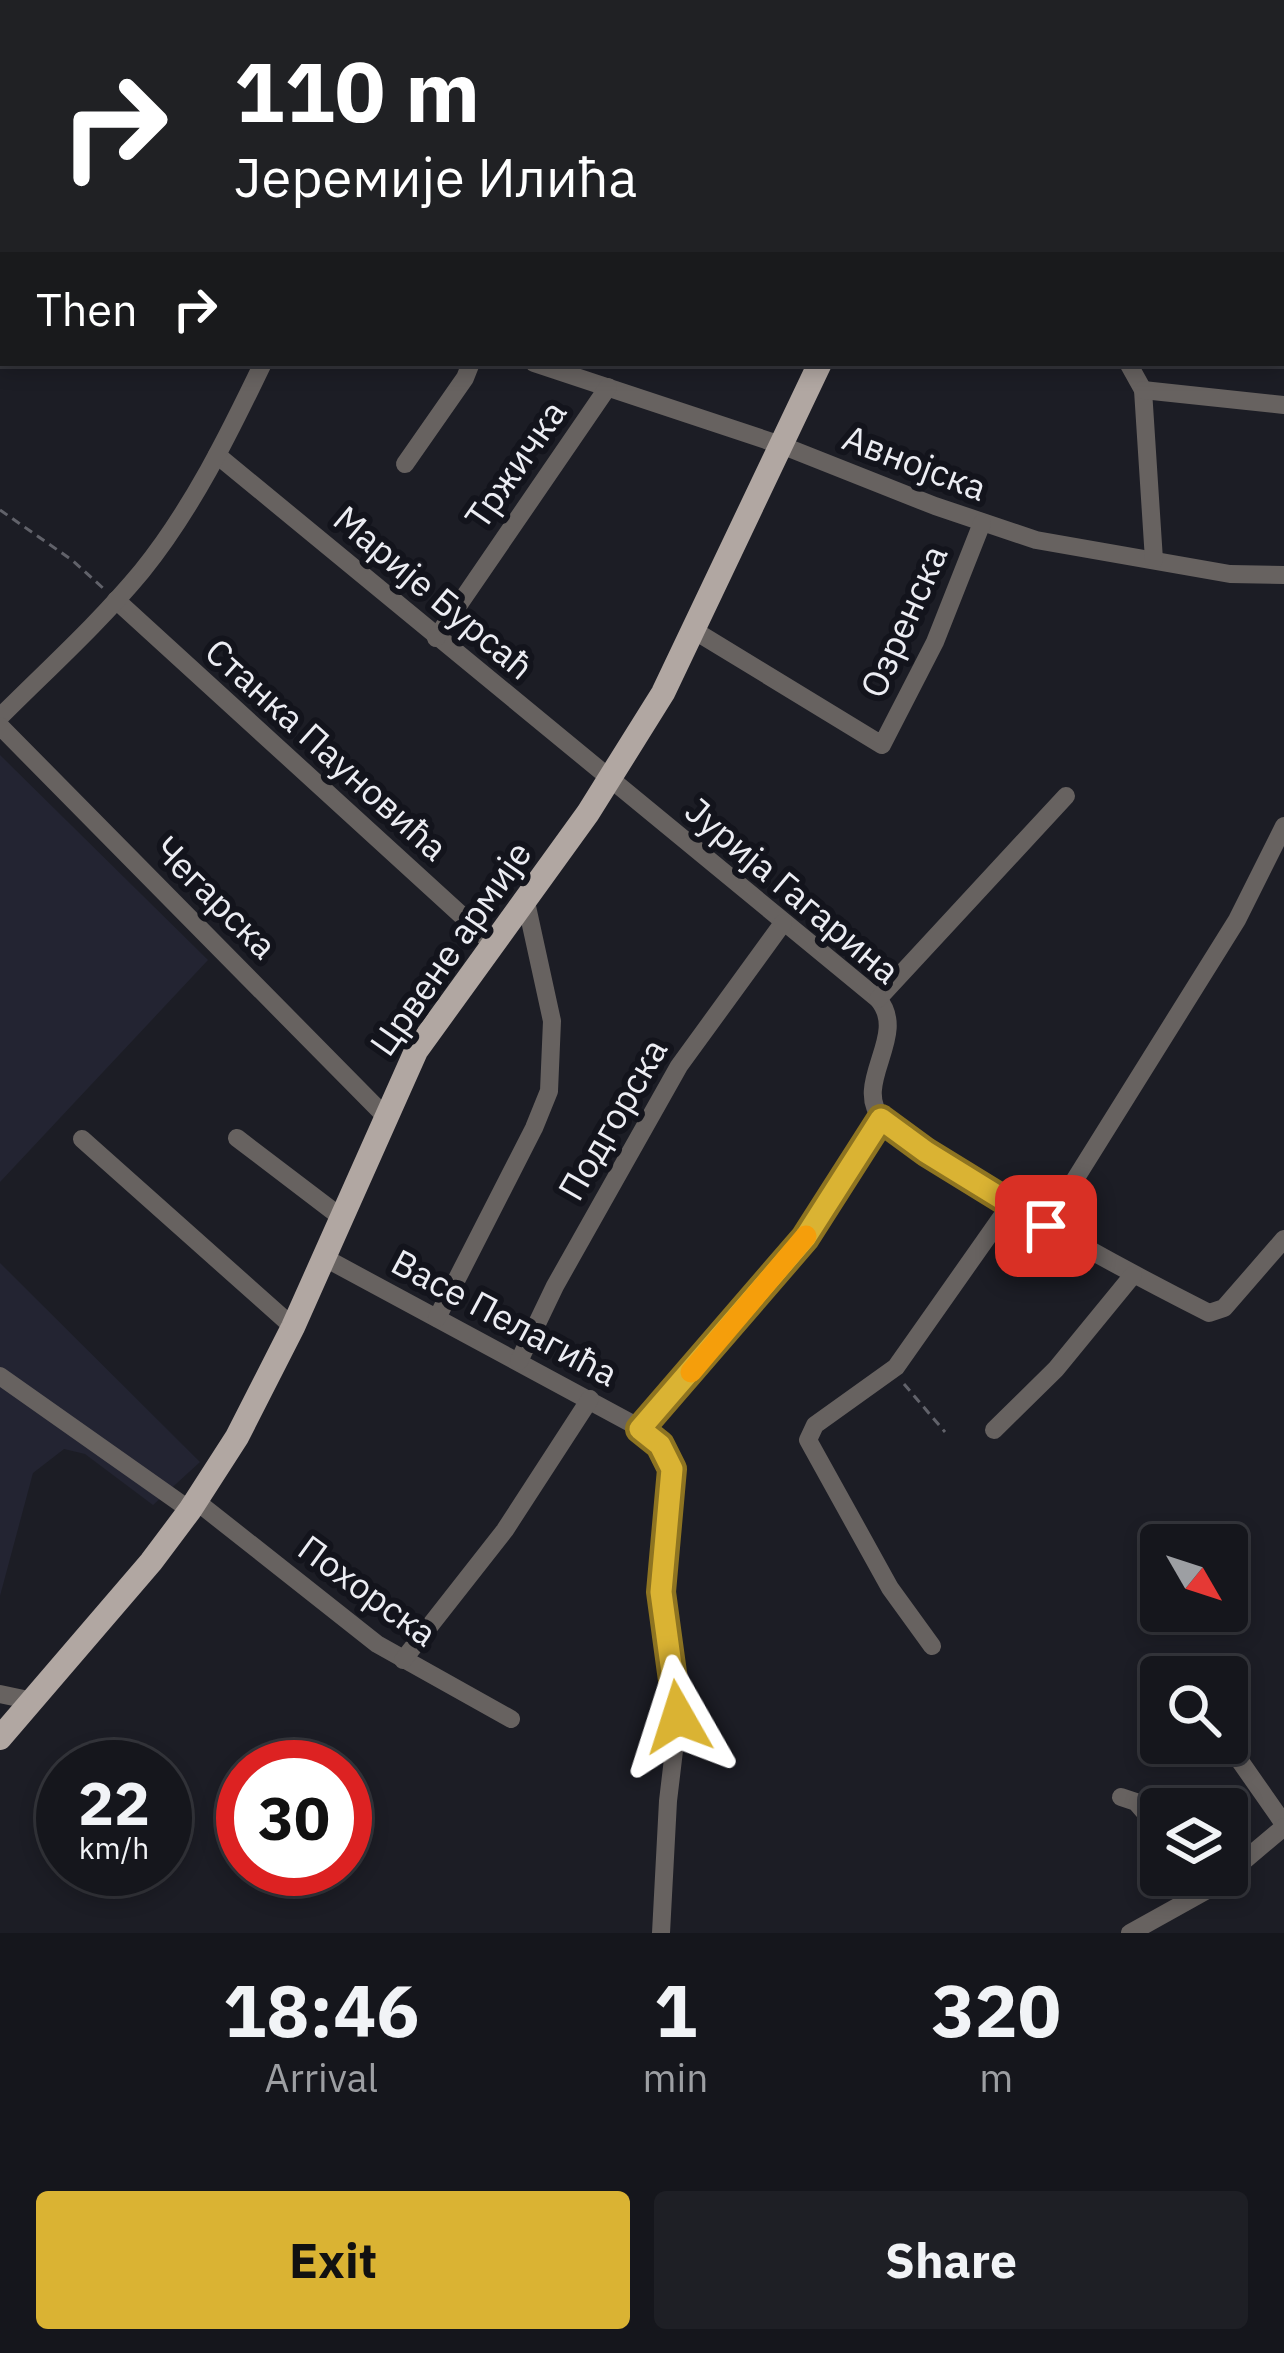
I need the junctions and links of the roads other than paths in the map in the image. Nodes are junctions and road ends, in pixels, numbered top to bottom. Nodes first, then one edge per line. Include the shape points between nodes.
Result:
1 (262, 366) edge
2 (470, 366) edge
3 (543, 366) edge
4 (819, 366) edge
5 (1130, 366) edge
6 (608, 387) junction
7 (1143, 390) junction
8 (1284, 405) edge
9 (781, 445) junction
10 (217, 455) junction
11 (405, 464) dead end
12 (982, 523) junction
13 (1154, 560) junction
14 (1284, 575) edge
15 (116, 600) junction
16 (694, 631) junction
17 (436, 638) junction
18 (0, 721) edge
19 (610, 779) junction
20 (1066, 796) dead end
21 (1282, 837) edge
22 (526, 902) junction
23 (784, 923) junction
24 (494, 945) junction
25 (878, 999) junction
26 (384, 1115) junction
27 (881, 1119) junction
28 (82, 1138) dead end
29 (237, 1138) dead end
30 (1010, 1205) junction
31 (342, 1218) junction
32 (1046, 1226) junction
33 (1284, 1239) edge
34 (325, 1258) junction
35 (1133, 1275) junction
36 (437, 1318) junction
37 (293, 1327) junction
38 (519, 1361) junction
39 (0, 1376) edge
40 (590, 1400) junction
41 (640, 1429) junction
42 (994, 1430) dead end
43 (194, 1506) junction
44 (932, 1646) dead end
45 (403, 1660) junction
46 (0, 1694) edge
47 (33, 1701) junction
48 (511, 1719) dead end
49 (0, 1738) edge
50 (1242, 1764) edge
51 (1120, 1797) dead end
52 (1140, 1807) edge
53 (1284, 1826) edge
54 (1248, 1854) edge
55 (1188, 1896) edge
56 (661, 1933) edge
57 (1130, 1933) edge

1 - 10 street
2 - 11 street
3 - 6 street, Авнојска
4 - 9 main road, Црвене армије
5 - 7 street
6 - 9 street, Авнојска
6 - 17 street, Тржичка
7 - 8 street
7 - 13 street
9 - 12 street, Авнојска
9 - 16 main road, Црвене армије
10 - 15 street
10 - 17 street, Марије Бурсаћ
12 - 13 street, Авнојска
12 - 16 street, Озренска via 882,745
13 - 14 street, Авнојска
15 - 18 street
15 - 24 street, Станка Пауновића
16 - 19 main road, Црвене армије
17 - 19 street, Марије Бурсаћ
18 - 26 street, Чегарска
19 - 22 main road, Црвене армије
19 - 23 street, Јурија Гагарина
20 - 25 street
21 - 32 street
22 - 24 main road, Црвене армије
22 - 36 street via 552,1021 549,1090
23 - 25 street, Јурија Гагарина
23 - 38 street, Подгорска via 680,1066
24 - 26 main road, Црвене армије via 425,1036
25 - 27 street, Јурија Гагарина via 891,1030 873,1093
26 - 31 main road, Црвене армије
27 - 30 street
27 - 41 street via 805,1238
28 - 37 street
29 - 31 street
30 - 32 street
30 - 44 street via 896,1366 815,1425 808,1440 890,1588
31 - 34 main road, Црвене армије
32 - 35 street
33 - 35 street via 1231,1301 1209,1313
34 - 36 street, Васе Пелагића
34 - 37 main road, Црвене армије
35 - 42 street via 1057,1369
36 - 38 street, Васе Пелагића
37 - 43 main road, Црвене армије
38 - 40 street, Васе Пелагића
39 - 43 street, Похорска
40 - 41 street, Васе Пелагића
40 - 45 street via 523,1506
41 - 56 street, Васе Пелагића via 672,1469 661,1592 678,1717
43 - 45 street, Похорска
43 - 47 main road, Црвене армије
45 - 48 street, Похорска
46 - 47 street
47 - 49 main road, Црвене армије
50 - 53 street
51 - 52 street
53 - 54 street
55 - 57 street

